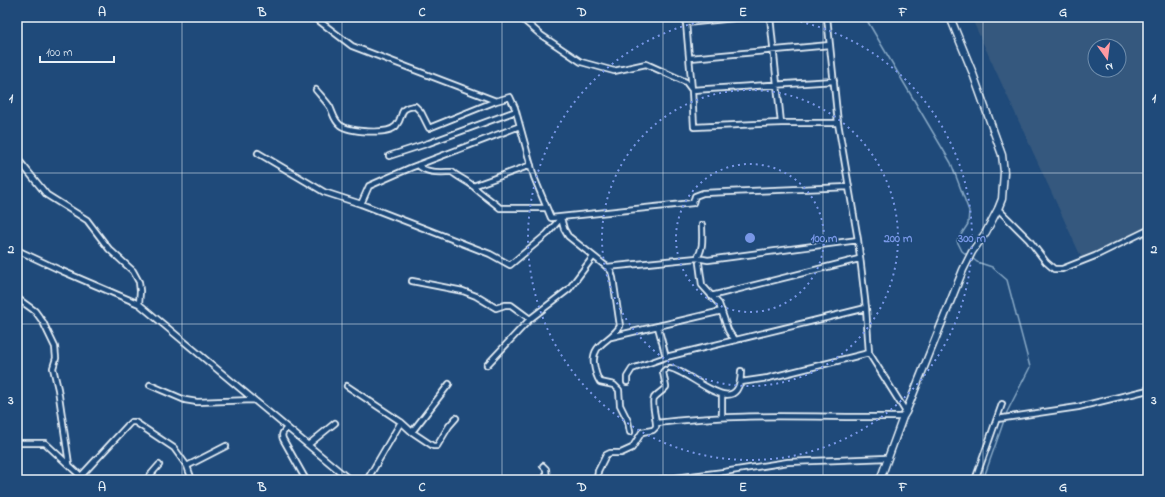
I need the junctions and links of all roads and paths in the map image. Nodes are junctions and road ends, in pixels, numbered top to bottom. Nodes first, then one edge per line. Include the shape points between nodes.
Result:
1 (314, 17) edge
2 (520, 17) edge
3 (683, 17) edge
4 (744, 17) edge
5 (770, 17) edge
6 (828, 17) edge
7 (950, 17) edge
8 (686, 23) junction
9 (830, 45) junction
10 (773, 50) junction
11 (690, 58) junction
12 (834, 82) junction
13 (777, 86) junction
14 (316, 90) dead end
15 (692, 90) junction
16 (496, 101) junction
17 (516, 111) junction
18 (781, 123) junction
19 (838, 123) junction
20 (520, 126) junction
21 (258, 153) dead end
22 (389, 156) dead end
23 (17, 158) edge
24 (418, 165) junction
25 (531, 165) junction
26 (473, 186) junction
27 (849, 187) junction
28 (361, 204) junction
29 (546, 208) junction
30 (998, 209) junction
31 (561, 218) junction
32 (702, 225) dead end
33 (1148, 230) edge
34 (858, 240) junction
35 (17, 250) edge
36 (593, 257) junction
37 (697, 258) junction
38 (859, 259) junction
39 (699, 263) dead end
40 (607, 267) junction
41 (412, 281) dead end
42 (711, 296) junction
43 (17, 298) edge
44 (139, 304) junction
45 (866, 308) junction
46 (722, 311) junction
47 (530, 319) junction
48 (658, 327) junction
49 (610, 337) junction
50 (736, 340) junction
51 (869, 353) junction
52 (666, 357) junction
53 (487, 365) dead end
54 (670, 368) dead end
55 (665, 370) dead end
56 (741, 371) dead end
57 (627, 382) dead end
58 (741, 382) junction
59 (449, 384) dead end
60 (150, 386) dead end
61 (348, 386) dead end
62 (1148, 390) edge
63 (722, 395) junction
64 (254, 400) junction
65 (1002, 404) dead end
66 (905, 414) junction
67 (722, 416) junction
68 (456, 418) dead end
69 (999, 419) junction
70 (401, 422) junction
71 (335, 423) dead end
72 (657, 423) junction
73 (287, 428) junction
74 (412, 432) junction
75 (630, 432) dead end
76 (17, 443) edge
77 (308, 445) junction
78 (226, 446) dead end
79 (887, 458) junction
80 (69, 464) junction
81 (159, 465) dead end
82 (187, 466) junction
83 (543, 466) dead end
84 (81, 476) junction
85 (85, 480) edge
86 (146, 480) edge
87 (192, 480) edge
88 (306, 480) edge
89 (350, 480) edge
90 (366, 480) edge
91 (547, 480) edge
92 (597, 480) edge
93 (659, 480) edge
94 (880, 480) edge
95 (975, 480) edge

1 - 16 street via 352,46
2 - 15 street via 541,35 581,62 614,71 646,64 686,82
3 - 8 street
4 - 8 street
5 - 10 street
6 - 9 street
7 - 30 street via 1002,155 1004,186
8 - 11 street
9 - 10 street
9 - 12 street
10 - 11 street
10 - 13 street
11 - 15 street
12 - 13 street
12 - 19 street
13 - 15 street
13 - 18 street
14 - 16 street via 341,126 360,131 385,132 395,127 406,107 415,106 429,128
15 - 18 street via 694,127
16 - 17 street via 510,98
17 - 20 street
17 - 22 street
18 - 19 street
19 - 27 street
20 - 24 street
20 - 25 street
21 - 28 street via 324,192
23 - 44 street via 46,195 87,220 109,249 133,271 139,282
24 - 26 street via 422,169 434,172 452,172
24 - 28 street via 369,186
25 - 26 street
25 - 29 street
26 - 29 street via 500,208
27 - 31 street via 703,193 695,196 692,203
27 - 34 street
28 - 31 street via 490,254 510,265
29 - 31 street via 551,218
30 - 33 street via 1054,269 1062,269 1095,256
30 - 66 street via 963,270
31 - 36 street via 568,236
32 - 37 street via 702,247
34 - 37 street via 708,260
34 - 38 street
35 - 44 street
36 - 40 street
36 - 47 street via 569,289
37 - 40 street
38 - 42 street
38 - 45 street
39 - 42 street via 701,282
40 - 49 street via 613,278 620,320 620,326
41 - 47 street via 463,291 496,308 511,306
42 - 46 street
43 - 80 street via 35,311 55,348 53,368
44 - 64 street
45 - 50 street
45 - 51 street
46 - 48 street
46 - 50 street via 728,330
47 - 53 street
48 - 49 street
48 - 52 street
49 - 75 street via 594,352 595,373 600,382 614,385 619,390 620,405
50 - 52 street
51 - 58 street via 768,378
51 - 66 street
52 - 57 street via 632,369
54 - 63 street
55 - 72 street via 663,372 666,387 653,402
56 - 58 street
58 - 63 street via 734,392
59 - 74 street
60 - 64 street via 197,402
61 - 70 street
62 - 69 street via 1078,407
63 - 67 street
64 - 73 street
65 - 69 street
66 - 67 street
66 - 79 street
67 - 72 street
68 - 74 street via 435,446
69 - 95 street
70 - 74 street
70 - 90 street
71 - 77 street
72 - 92 street via 653,430 642,432 632,448 606,455 598,471
73 - 77 street
73 - 88 street via 283,432 283,439
76 - 80 street via 45,443
77 - 89 street
78 - 82 street
79 - 93 street via 788,462
79 - 94 street
80 - 84 street
81 - 86 street
82 - 84 street via 174,448 136,422 132,422
82 - 87 street
83 - 91 street via 546,469
84 - 85 street

